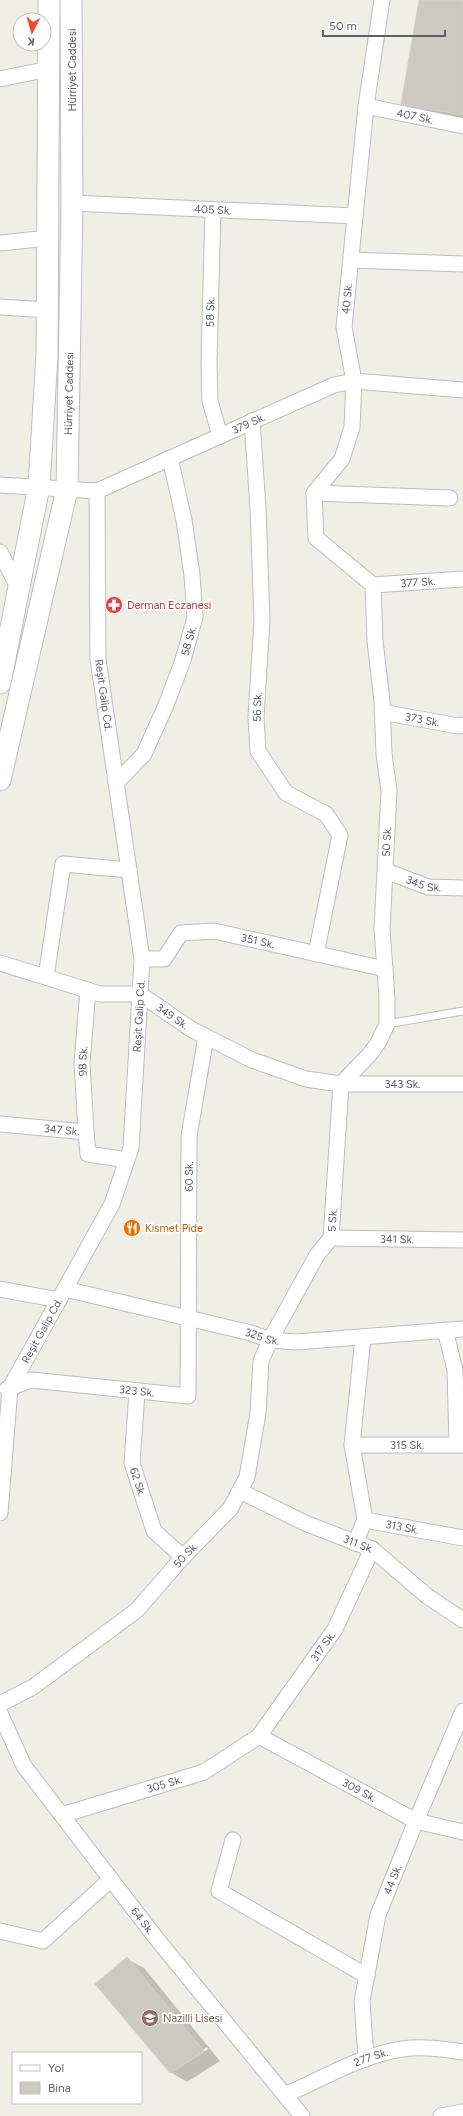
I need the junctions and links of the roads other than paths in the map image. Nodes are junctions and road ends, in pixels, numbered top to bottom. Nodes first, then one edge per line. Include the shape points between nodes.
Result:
1 (49, 0) edge
2 (71, 0) edge
3 (382, 0) edge
4 (49, 69) junction
5 (0, 79) edge
6 (366, 106) junction
7 (463, 126) edge
8 (72, 203) junction
9 (214, 210) junction
10 (355, 216) junction
11 (48, 238) junction
12 (0, 244) edge
13 (351, 260) junction
14 (463, 264) edge
15 (0, 307) edge
16 (48, 310) junction
17 (354, 381) junction
18 (463, 390) edge
19 (252, 421) junction
20 (220, 436) junction
21 (170, 458) junction
22 (0, 485) edge
23 (40, 486) junction
24 (67, 489) junction
25 (97, 491) junction
26 (314, 493) junction
27 (450, 498) dead end
28 (0, 552) edge
29 (463, 579) edge
30 (373, 585) junction
31 (19, 589) junction
32 (5, 632) edge
33 (0, 683) edge
34 (382, 712) junction
35 (463, 725) edge
36 (0, 780) edge
37 (116, 783) junction
38 (129, 870) junction
39 (386, 871) junction
40 (463, 888) edge
41 (316, 954) junction
42 (142, 959) junction
43 (0, 963) edge
44 (385, 969) junction
45 (46, 977) junction
46 (88, 990) junction
47 (140, 994) junction
48 (463, 1011) edge
49 (387, 1024) junction
50 (206, 1036) junction
51 (341, 1084) junction
52 (463, 1084) edge
53 (0, 1124) edge
54 (86, 1132) junction
55 (127, 1160) junction
56 (331, 1238) junction
57 (463, 1240) edge
58 (0, 1289) edge
59 (62, 1295) junction
60 (189, 1318) junction
61 (463, 1329) edge
62 (445, 1330) junction
63 (363, 1337) junction
64 (270, 1340) junction
65 (5, 1389) edge
66 (137, 1392) junction
67 (460, 1444) edge
68 (352, 1445) junction
69 (2, 1451) edge
70 (240, 1491) junction
71 (0, 1513) edge
72 (365, 1520) junction
73 (463, 1538) edge
74 (355, 1542) junction
75 (372, 1549) junction
76 (183, 1557) junction
77 (463, 1620) edge
78 (0, 1704) edge
79 (463, 1711) edge
80 (0, 1713) edge
81 (259, 1736) junction
82 (62, 1816) junction
83 (416, 1821) junction
84 (463, 1832) edge
85 (233, 1840) dead end
86 (111, 1879) junction
87 (0, 1931) edge
88 (367, 1976) junction
89 (463, 2052) edge
90 (366, 2059) junction
91 (285, 2095) junction
92 (463, 2112) edge
93 (302, 2116) edge
94 (441, 2116) edge

1 - 4 main road, Hürriyet Caddesi
2 - 8 main road, Hürriyet Caddesi
3 - 6 street
4 - 5 street
4 - 11 main road, Hürriyet Caddesi
6 - 7 street, 407 Sk.
6 - 10 street, 40 Sk.
8 - 9 street, 405 Sk.
8 - 24 main road, Hürriyet Caddesi
9 - 10 street, 405 Sk.
9 - 20 street, 58 Sk. via 209,378 210,401
10 - 13 street, 40 Sk.
11 - 12 street
11 - 16 main road, Hürriyet Caddesi
13 - 14 street
13 - 17 street, 40 Sk. via 344,327
15 - 16 street
16 - 23 main road, Hürriyet Caddesi via 48,355
17 - 18 street, 379 Sk.
17 - 19 street, 379 Sk. via 334,385
17 - 26 street, 40 Sk. via 352,427 342,459
19 - 20 street, 379 Sk.
19 - 41 street, 56 Sk. via 262,620 256,717 258,751 286,793 326,814 340,835
20 - 21 street, 379 Sk.
21 - 25 street, 379 Sk.
21 - 37 street, 58 Sk. via 184,520 195,617 181,666 144,754
22 - 23 street, 379 Sk.
23 - 24 street, 379 Sk.
23 - 31 main road, Hürriyet Caddesi
24 - 25 street, 379 Sk.
24 - 36 main road, Hürriyet Caddesi
25 - 37 street, Reşit Galip Cd. via 98,659
26 - 27 street
26 - 30 street via 316,538
28 - 31 street
29 - 30 street, 377 Sk.
30 - 34 street, 50 Sk.
31 - 32 main road, Hürriyet Caddesi
32 - 33 main road, Hürriyet Caddesi
34 - 35 street, 373 Sk.
34 - 39 street, 50 Sk. via 389,791
37 - 38 street, Reşit Galip Cd.
38 - 42 street, Reşit Galip Cd.
38 - 45 street via 63,864
39 - 40 street, 345 Sk. via 428,887
39 - 44 street, 50 Sk. via 382,929
41 - 42 street, 351 Sk. via 214,931 181,933 164,959
41 - 44 street, 351 Sk.
42 - 47 street, Reşit Galip Cd.
43 - 45 street
44 - 49 street, 50 Sk.
45 - 46 street
46 - 47 street via 100,994
46 - 54 street, 98 Sk. via 82,1063
47 - 50 street, 349 Sk. via 191,1029
47 - 55 street, Reşit Galip Cd. via 131,1148
48 - 49 lane
49 - 51 street, 50 Sk. via 369,1055
50 - 51 street, 349 Sk. via 252,1060 306,1079
50 - 60 street, 60 Sk. via 189,1136
51 - 52 street, 343 Sk.
51 - 56 street, 5 Sk.
53 - 54 street, 347 Sk.
54 - 55 street, 347 Sk. via 88,1154
55 - 59 street, Reşit Galip Cd. via 112,1204
56 - 57 street, 341 Sk.
56 - 64 street, 5 Sk. via 318,1255
58 - 59 street, 325 Sk.
59 - 60 street, 325 Sk.
59 - 65 street, Reşit Galip Cd.
60 - 64 street, 325 Sk.
60 - 66 street, 323 Sk. via 188,1396
61 - 62 street, 325 Sk.
62 - 63 street, 325 Sk.
62 - 67 street via 455,1370
63 - 64 street, 325 Sk. via 296,1342
63 - 68 street
64 - 70 street, 50 Sk. via 261,1361 258,1413 247,1477
65 - 66 street, 323 Sk. via 31,1380
65 - 69 street, Reşit Galip Cd.
66 - 76 street, 62 Sk. via 132,1463 154,1531
67 - 68 street, 315 Sk.
68 - 72 street
69 - 71 street, Reşit Galip Cd.
70 - 74 street, 311 Sk. via 305,1523
70 - 76 street, 50 Sk. via 230,1509
72 - 73 street, 313 Sk.
72 - 74 street
74 - 75 street, 311 Sk.
75 - 77 street, 311 Sk. via 427,1596
75 - 81 street, 317 Sk. via 334,1628
76 - 78 street, 50 Sk. via 137,1610 33,1687
79 - 83 street, 44 Sk.
80 - 82 street, 64 Sk. via 24,1766
81 - 82 street, 305 Sk. via 204,1772
81 - 83 street, 309 Sk.
82 - 86 street, 64 Sk.
83 - 84 street, 309 Sk.
83 - 88 street, 44 Sk. via 378,1915
85 - 88 street via 219,1891
86 - 87 street via 43,1941
86 - 91 street, 64 Sk.
88 - 90 street, 44 Sk. via 362,2001
89 - 90 street, 277 Sk. via 429,2048 401,2049
90 - 91 street, 277 Sk.
91 - 93 street, 64 Sk.
92 - 94 street

